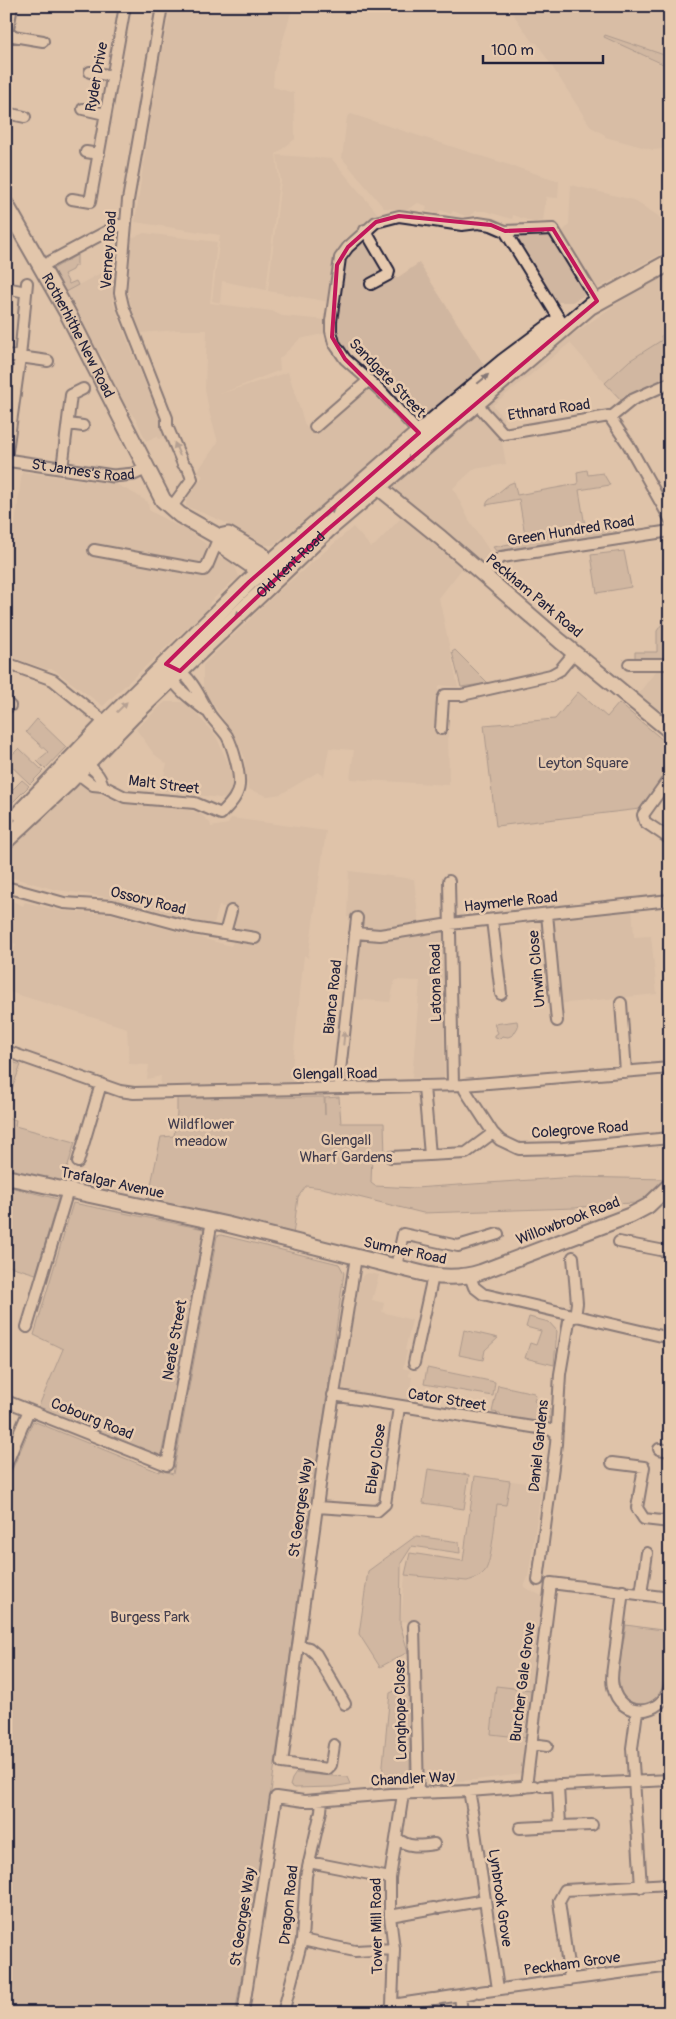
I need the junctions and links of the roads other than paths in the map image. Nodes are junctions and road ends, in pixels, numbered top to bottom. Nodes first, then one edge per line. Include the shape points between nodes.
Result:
1 (12, 6) edge
2 (125, 6) edge
3 (162, 6) edge
4 (7, 38) edge
5 (43, 41) dead end
6 (90, 72) dead end
7 (112, 76) junction
8 (83, 109) dead end
9 (6, 113) edge
10 (105, 114) junction
11 (25, 117) dead end
12 (86, 152) dead end
13 (98, 154) junction
14 (72, 199) dead end
15 (6, 205) edge
16 (125, 225) junction
17 (365, 230) junction
18 (505, 231) junction
19 (670, 262) edge
20 (42, 266) junction
21 (371, 284) dead end
22 (6, 288) edge
23 (593, 304) junction
24 (560, 320) junction
25 (6, 355) edge
26 (20, 357) junction
27 (48, 361) dead end
28 (369, 380) junction
29 (670, 382) edge
30 (83, 389) dead end
31 (476, 403) junction
32 (610, 418) junction
33 (68, 424) junction
34 (83, 426) dead end
35 (315, 427) dead end
36 (419, 433) junction
37 (6, 460) edge
38 (62, 469) junction
39 (145, 469) junction
40 (378, 487) junction
41 (355, 490) junction
42 (171, 508) junction
43 (670, 518) edge
44 (670, 531) edge
45 (219, 538) junction
46 (94, 550) dead end
47 (271, 573) junction
48 (482, 574) junction
49 (575, 652) junction
50 (6, 663) edge
51 (629, 664) dead end
52 (670, 664) edge
53 (173, 672) junction
54 (106, 723) junction
55 (442, 729) dead end
56 (670, 730) edge
57 (78, 765) junction
58 (670, 776) edge
59 (6, 828) edge
60 (670, 839) edge
61 (6, 840) edge
62 (450, 881) dead end
63 (6, 887) edge
64 (670, 900) edge
65 (230, 911) dead end
66 (546, 914) junction
67 (357, 918) dead end
68 (492, 920) junction
69 (450, 924) junction
70 (355, 933) junction
71 (225, 934) junction
72 (255, 938) dead end
73 (501, 994) dead end
74 (621, 1003) dead end
75 (557, 1021) dead end
76 (6, 1051) edge
77 (670, 1068) edge
78 (626, 1072) junction
79 (340, 1080) dead end
80 (102, 1084) junction
81 (458, 1085) junction
82 (424, 1087) junction
83 (493, 1133) junction
84 (670, 1138) edge
85 (430, 1155) junction
86 (391, 1157) dead end
87 (78, 1162) dead end
88 (6, 1177) edge
89 (670, 1184) edge
90 (68, 1190) junction
91 (212, 1221) junction
92 (498, 1234) dead end
93 (619, 1242) dead end
94 (670, 1252) edge
95 (574, 1256) dead end
96 (356, 1257) junction
97 (396, 1267) junction
98 (433, 1276) junction
99 (470, 1276) junction
100 (572, 1316) junction
101 (27, 1327) dead end
102 (670, 1338) edge
103 (414, 1363) dead end
104 (333, 1395) junction
105 (6, 1401) edge
106 (398, 1407) junction
107 (29, 1410) junction
108 (557, 1431) junction
109 (612, 1463) dead end
110 (168, 1464) joint
111 (6, 1465) edge
112 (317, 1507) junction
113 (670, 1522) edge
114 (647, 1553) dead end
115 (538, 1580) dead end
116 (623, 1591) junction
117 (641, 1594) junction
118 (670, 1598) edge
119 (414, 1626) dead end
120 (298, 1645) junction
121 (670, 1686) edge
122 (346, 1704) dead end
123 (637, 1711) junction
124 (531, 1744) junction
125 (334, 1745) dead end
126 (547, 1746) dead end
127 (670, 1780) edge
128 (634, 1781) junction
129 (558, 1785) junction
130 (534, 1786) junction
131 (469, 1791) junction
132 (418, 1793) junction
133 (403, 1794) junction
134 (276, 1800) joint
135 (322, 1800) junction
136 (592, 1825) dead end
137 (560, 1826) junction
138 (520, 1828) dead end
139 (397, 1838) junction
140 (434, 1844) dead end
141 (309, 1862) junction
142 (390, 1878) junction
143 (670, 1884) edge
144 (641, 1887) junction
145 (485, 1900) junction
146 (390, 1916) junction
147 (302, 1940) junction
148 (394, 1949) junction
149 (670, 1966) edge
150 (570, 1980) junction
151 (498, 1989) junction
152 (460, 1995) junction
153 (391, 2009) edge
154 (242, 2013) edge
155 (283, 2013) edge
156 (462, 2013) edge

1 - 4 street
2 - 7 street, Ryder Drive
3 - 16 street, Verney Road
4 - 5 street
6 - 7 street
7 - 10 street, Ryder Drive
8 - 10 street
9 - 11 street
10 - 13 street, Ryder Drive
12 - 13 street
13 - 14 street, Ryder Drive via 90,202
15 - 20 main road, Rotherhithe New Road
16 - 20 street via 119,225
42 -> 16 street, Verney Road via 192,479 167,426 167,418 121,301
17 - 18 street, Sandgate Street via 376,222 399,216 462,225 478,223
17 - 21 street via 389,271 388,275
17 - 28 street, Sandgate Street via 340,258 331,331 334,343 345,359
18 - 23 street, Sandgate Street via 553,229
18 - 24 street
19 - 23 highway, Old Kent Road
20 - 39 main road, Rotherhithe New Road
22 - 26 street via 27,287
23 - 24 highway, Old Kent Road
23 - 31 highway, Old Kent Road
36 -> 24 highway, Old Kent Road
25 - 26 street
26 - 27 street
26 - 37 street
28 - 35 street
28 - 36 street, Sandgate Street
29 - 32 street via 632,400
30 - 33 street via 71,395
31 - 32 street, Ethnard Road via 504,434
31 - 36 highway via 462,406 429,433
31 -> 40 highway, Old Kent Road
32 - 43 street, Ethnard Road
33 - 34 street
33 - 38 street
36 - 41 highway, Old Kent Road
37 - 38 street, St James's Road
38 - 39 street, St James's Road via 118,476
39 - 42 main road, St James's Road
40 - 41 main road via 370,485
40 - 47 highway, Old Kent Road
40 - 48 main road, Peckham Park Road
47 -> 41 highway, Old Kent Road
42 - 45 main road, St James's Road
44 - 48 street, Green Hundred Road via 502,557
45 - 46 street via 204,570
45 - 47 main road, St James's Road via 223,546 254,567
47 - 53 highway, Old Kent Road
48 - 49 main road, Peckham Park Road
49 - 55 street via 560,670 551,675 462,695 445,695
49 - 56 main road, Peckham Park Road
50 - 54 street via 53,680
51 - 52 street
54 -> 53 highway, Old Kent Road
53 - 57 highway, Old Kent Road via 132,716
53 - 57 street, Malt Street via 197,691 227,737 239,785 237,794 221,814 195,803 125,797 103,786 100,777
54 - 57 highway, Old Kent Road
57 - 59 highway, Old Kent Road
57 - 61 highway, Old Kent Road
58 - 60 street via 643,815 645,822
62 - 69 street, Latona Road
63 - 71 street, Ossory Road via 64,903 112,906
64 - 66 street, Haymerle Road
65 - 71 street
66 - 68 street, Haymerle Road
66 - 75 street, Unwin Close
67 - 70 street, Bianca Road
68 - 69 street, Haymerle Road
68 - 73 street
69 - 70 street, Haymerle Road via 380,935
69 - 81 street, Latona Road
79 -> 70 street, Bianca Road
71 - 72 street, Ossory Road
74 - 78 street
76 - 80 street, Glengall Road
77 - 78 street, Glengall Road
78 - 81 street, Glengall Road
80 - 82 street, Glengall Road via 134,1094
80 - 87 street
81 - 82 street, Glengall Road
81 - 83 street, Colegrove Road via 465,1090
82 - 85 street
83 - 84 street, Colegrove Road via 519,1149
83 - 85 street via 466,1153
85 - 86 street
88 - 90 main road, Trafalgar Avenue
89 - 99 main road, Willowbrook Road via 653,1203 622,1218
90 - 91 main road, Trafalgar Avenue
90 - 101 street
91 - 96 main road, Sumner Road
91 - 110 street, Neate Street
92 - 97 street via 458,1246 403,1234
93 - 94 street
95 - 100 street, Daniel Gardens via 577,1303
96 - 97 main road, Sumner Road
96 - 104 street, St Georges Way
97 - 98 main road, Sumner Road
98 - 99 main road, Sumner Road
98 - 103 street
99 - 100 street via 474,1287 483,1294
100 - 102 street
100 - 108 street, Daniel Gardens via 560,1374
104 - 106 street, Cator Street
104 - 112 street, St Georges Way
105 - 107 street, Cobourg Road
106 - 108 street, Cator Street
106 - 112 street, Ebley Close via 385,1504 377,1511
107 - 110 street, Cobourg Road
107 - 111 street
108 - 115 street, Daniel Gardens
109 - 113 street via 644,1467 637,1508 644,1519
112 - 120 street, St Georges Way
114 - 117 street
116 - 117 street
116 - 123 street via 612,1685 620,1702
116 - 124 street, Burcher Gale Grove via 552,1582
117 - 118 street
119 - 132 street, Longhope Close
120 - 122 street via 316,1654
120 - 125 street, St Georges Way via 282,1763 327,1769 331,1765
121 - 123 street via 660,1704
123 - 128 street via 632,1743
124 - 126 street
124 - 130 street, Burcher Gale Grove
127 - 128 street, Chandler Way
128 - 129 street, Chandler Way
128 - 144 street
129 - 130 street, Chandler Way
129 - 137 street
130 - 131 street, Chandler Way
131 - 132 street, Chandler Way
131 - 145 street, Lynbrook Grove
132 - 133 street, Chandler Way
133 - 135 street, Chandler Way
133 - 139 street, Tower Mill Road
134 - 135 street, Chandler Way via 289,1803 293,1800
134 - 154 street, St Georges Way
135 - 141 street, Dragon Road
136 - 137 street
137 - 138 street
139 - 140 street via 403,1844
139 - 142 street, Tower Mill Road
141 - 142 street
141 - 147 street, Dragon Road
142 - 146 street, Tower Mill Road
143 - 144 street
144 - 150 street via 565,1890 561,1894 559,1901
145 - 146 street
145 - 151 street, Lynbrook Grove
146 - 148 street, Tower Mill Road
147 - 148 street via 355,1951
147 - 155 street, Dragon Road
148 - 153 street, Tower Mill Road
149 - 150 street, Peckham Grove
150 - 151 street, Peckham Grove
151 - 152 street, Peckham Grove
152 - 153 street, Peckham Grove
152 - 156 street

